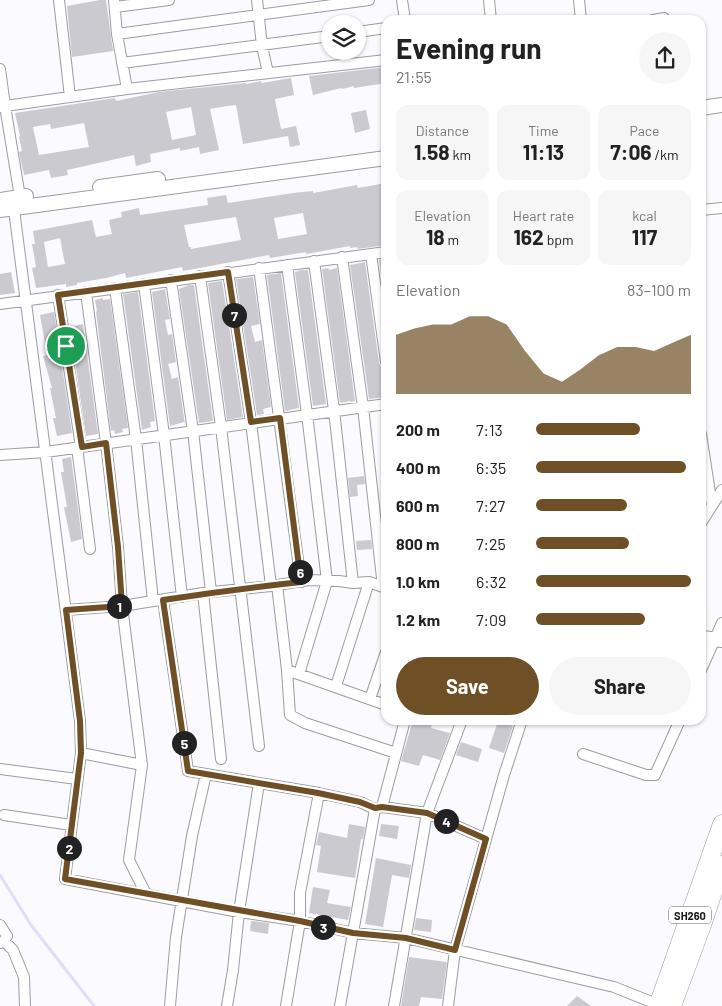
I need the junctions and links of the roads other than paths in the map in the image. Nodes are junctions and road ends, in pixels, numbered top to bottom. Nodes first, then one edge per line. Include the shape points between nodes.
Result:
1 (59, 0) edge
2 (169, 0) edge
3 (256, 0) edge
4 (369, 0) edge
5 (402, 0) edge
6 (489, 0) edge
7 (579, 0) edge
8 (114, 4) edge
9 (404, 15) edge
10 (490, 15) edge
11 (580, 15) edge
12 (258, 16) junction
13 (381, 29) edge
14 (366, 31) edge
15 (117, 34) junction
16 (321, 37) edge
17 (262, 46) junction
18 (381, 61) edge
19 (122, 63) junction
20 (0, 69) edge
21 (268, 73) junction
22 (127, 89) junction
23 (70, 97) junction
24 (722, 105) edge
25 (2, 106) edge
26 (706, 107) edge
27 (722, 112) edge
28 (706, 114) edge
29 (381, 150) edge
30 (381, 159) edge
31 (9, 203) edge
32 (722, 208) edge
33 (706, 210) edge
34 (381, 253) edge
35 (371, 254) junction
36 (342, 258) junction
37 (314, 261) junction
38 (287, 265) junction
39 (258, 268) junction
40 (228, 272) junction
41 (200, 276) junction
42 (171, 280) junction
43 (144, 284) junction
44 (116, 288) junction
45 (86, 292) junction
46 (58, 295) junction
47 (26, 300) junction
48 (0, 304) edge
49 (381, 326) edge
50 (381, 405) edge
51 (364, 407) junction
52 (334, 410) junction
53 (307, 414) junction
54 (280, 418) junction
55 (251, 422) junction
56 (221, 427) junction
57 (193, 431) junction
58 (164, 435) junction
59 (136, 439) junction
60 (106, 443) junction
61 (79, 447) junction
62 (46, 452) junction
63 (0, 455) edge
64 (706, 467) edge
65 (722, 490) edge
66 (712, 506) junction
67 (706, 515) edge
68 (90, 549) dead end
69 (381, 553) edge
70 (327, 581) junction
71 (301, 582) junction
72 (369, 582) junction
73 (353, 583) junction
74 (274, 585) junction
75 (381, 586) edge
76 (239, 589) junction
77 (207, 593) junction
78 (182, 597) junction
79 (158, 600) junction
80 (122, 606) junction
81 (66, 610) junction
82 (722, 624) edge
83 (713, 639) edge
84 (706, 657) edge
85 (381, 667) edge
86 (287, 670) junction
87 (299, 674) junction
88 (336, 686) junction
89 (370, 699) junction
90 (381, 703) edge
91 (404, 725) edge
92 (460, 725) edge
93 (520, 725) edge
94 (678, 725) edge
95 (259, 746) dead end
96 (81, 753) junction
97 (396, 753) junction
98 (583, 754) dead end
99 (221, 759) dead end
100 (142, 765) junction
101 (0, 770) edge
102 (206, 774) junction
103 (77, 779) junction
104 (259, 783) junction
105 (318, 793) junction
106 (378, 808) junction
107 (427, 813) junction
108 (4, 815) dead end
109 (722, 824) edge
110 (71, 826) junction
111 (486, 839) junction
112 (722, 865) edge
113 (146, 894) junction
114 (182, 900) junction
115 (239, 912) junction
116 (300, 921) junction
117 (0, 924) edge
118 (353, 933) junction
119 (406, 938) junction
120 (2, 942) edge
121 (455, 950) junction
122 (25, 1006) edge
123 (170, 1006) edge
124 (227, 1006) edge
125 (286, 1006) edge
126 (340, 1006) edge
127 (394, 1006) edge
128 (448, 1006) edge
129 (663, 1006) edge

1 - 23 street
2 - 8 street
3 - 12 street
4 - 12 street
5 - 9 street
6 - 10 street
7 - 11 street
8 - 15 street
12 - 15 street
12 - 17 street
13 - 14 street
15 - 19 street
16 - 17 street
17 - 19 street
17 - 21 street
18 - 21 street
19 - 22 street
20 - 25 street
21 - 22 street
22 - 23 street
23 - 25 street
24 - 26 main road
25 - 31 street
27 - 28 main road
29 - 31 main road
30 - 31 main road
31 - 47 street
32 - 33 street
34 - 35 street
35 - 36 street
35 - 49 street
36 - 37 street
36 - 51 street
37 - 38 street
37 - 52 street
38 - 39 street
38 - 53 street
39 - 40 street
39 - 54 street
40 - 41 street
40 - 55 street
41 - 42 street
41 - 56 street
42 - 43 street
42 - 57 street
43 - 44 street
43 - 58 street
44 - 45 street
44 - 59 street
45 - 46 street
45 - 60 street
46 - 47 street
46 - 61 street
47 - 48 street
47 - 62 street
50 - 51 street
51 - 52 street
51 - 69 street
52 - 53 street
52 - 73 street
53 - 54 street
53 - 70 street
54 - 55 street
54 - 71 street
55 - 56 street
55 - 74 street
56 - 57 street
56 - 76 street
57 - 58 street
57 - 77 street
58 - 59 street
58 - 78 street
59 - 60 street
59 - 79 street
60 - 61 street
60 - 80 street
61 - 62 street
61 - 68 street
62 - 63 street
62 - 81 street
64 - 66 street
65 - 66 street
66 - 67 street
70 - 71 street
70 - 73 street
70 - 87 street
71 - 74 street
72 - 73 street
72 - 75 street
72 - 88 street
74 - 76 street
74 - 86 street
76 - 77 street
76 - 95 street
77 - 78 street
77 - 99 street
78 - 79 street
79 - 80 street
79 - 102 street via 188,771
80 - 81 street
80 - 100 street
81 - 96 street
82 - 83 street
83 - 84 street
85 - 89 street
86 - 87 street
86 - 97 street via 290,716
87 - 88 street
88 - 89 street
89 - 90 street
91 - 97 street
92 - 107 street
93 - 111 street
94 - 98 street via 655,775 646,775
96 - 100 street
96 - 103 street
97 - 106 street
100 - 113 street via 130,860
101 - 103 street
102 - 104 street
102 - 114 street
103 - 110 street
104 - 105 street
104 - 115 street
105 - 106 street
105 - 116 street via 300,893
106 - 107 street
106 - 118 street
107 - 111 street
107 - 119 street
108 - 110 street
109 - 129 highway, SH260
110 - 113 street via 65,879
111 - 121 street
112 - 129 highway via 702,925
113 - 114 street
114 - 115 street
114 - 123 street
115 - 116 street
115 - 124 street
116 - 118 street
116 - 125 street
117 - 120 street via 7,936
118 - 119 street
118 - 126 street
119 - 121 street
119 - 127 street
120 - 122 street via 13,950 24,977
121 - 128 street
121 - 129 street via 614,987

